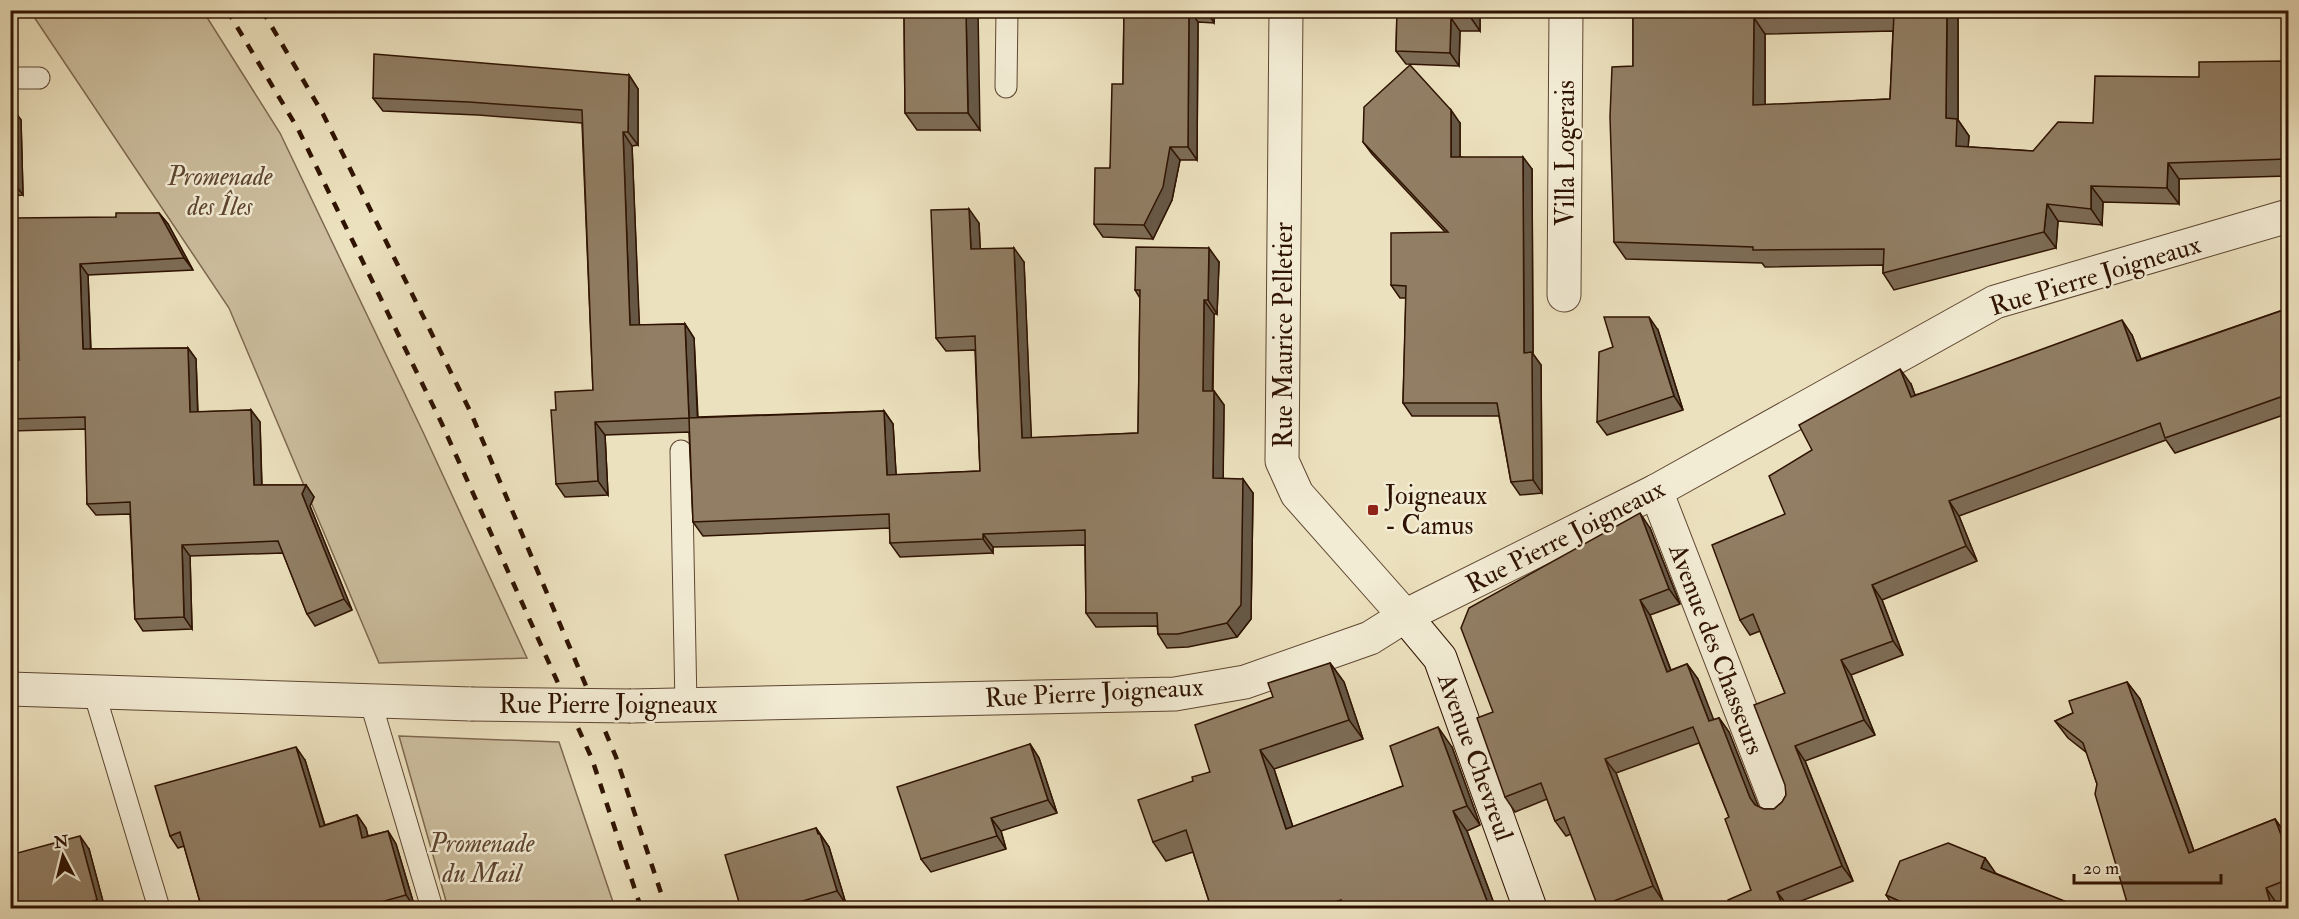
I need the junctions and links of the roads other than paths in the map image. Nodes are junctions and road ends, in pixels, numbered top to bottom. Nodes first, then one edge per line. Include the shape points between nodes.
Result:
1 (1007, 10) edge
2 (1286, 10) edge
3 (1566, 10) edge
4 (10, 78) edge
5 (39, 78) dead end
6 (1006, 87) dead end
7 (2289, 216) edge
8 (1564, 295) dead end
9 (681, 451) dead end
10 (1656, 491) junction
11 (1405, 616) junction
12 (10, 689) edge
13 (94, 692) junction
14 (370, 700) junction
15 (686, 705) junction
16 (1778, 806) edge
17 (159, 909) edge
18 (432, 909) edge
19 (1530, 909) edge

1 - 6 lane
2 - 11 street, Rue Maurice Pelletier via 1282,460 1297,494
3 - 8 street, Villa Logerais
4 - 5 lane
7 - 10 street, Rue Pierre Joigneaux via 1995,302
9 - 15 lane
10 - 11 street, Rue Pierre Joigneaux
10 - 16 street, Avenue des Chasseurs
11 - 15 street, Rue Pierre Joigneaux via 1370,638 1245,682 1175,694
11 - 19 street, Avenue Chevreul via 1440,658
12 - 13 street, Rue Pierre Joigneaux
13 - 14 street, Rue Pierre Joigneaux
13 - 17 lane
14 - 15 street, Rue Pierre Joigneaux, bridge
14 - 18 lane

